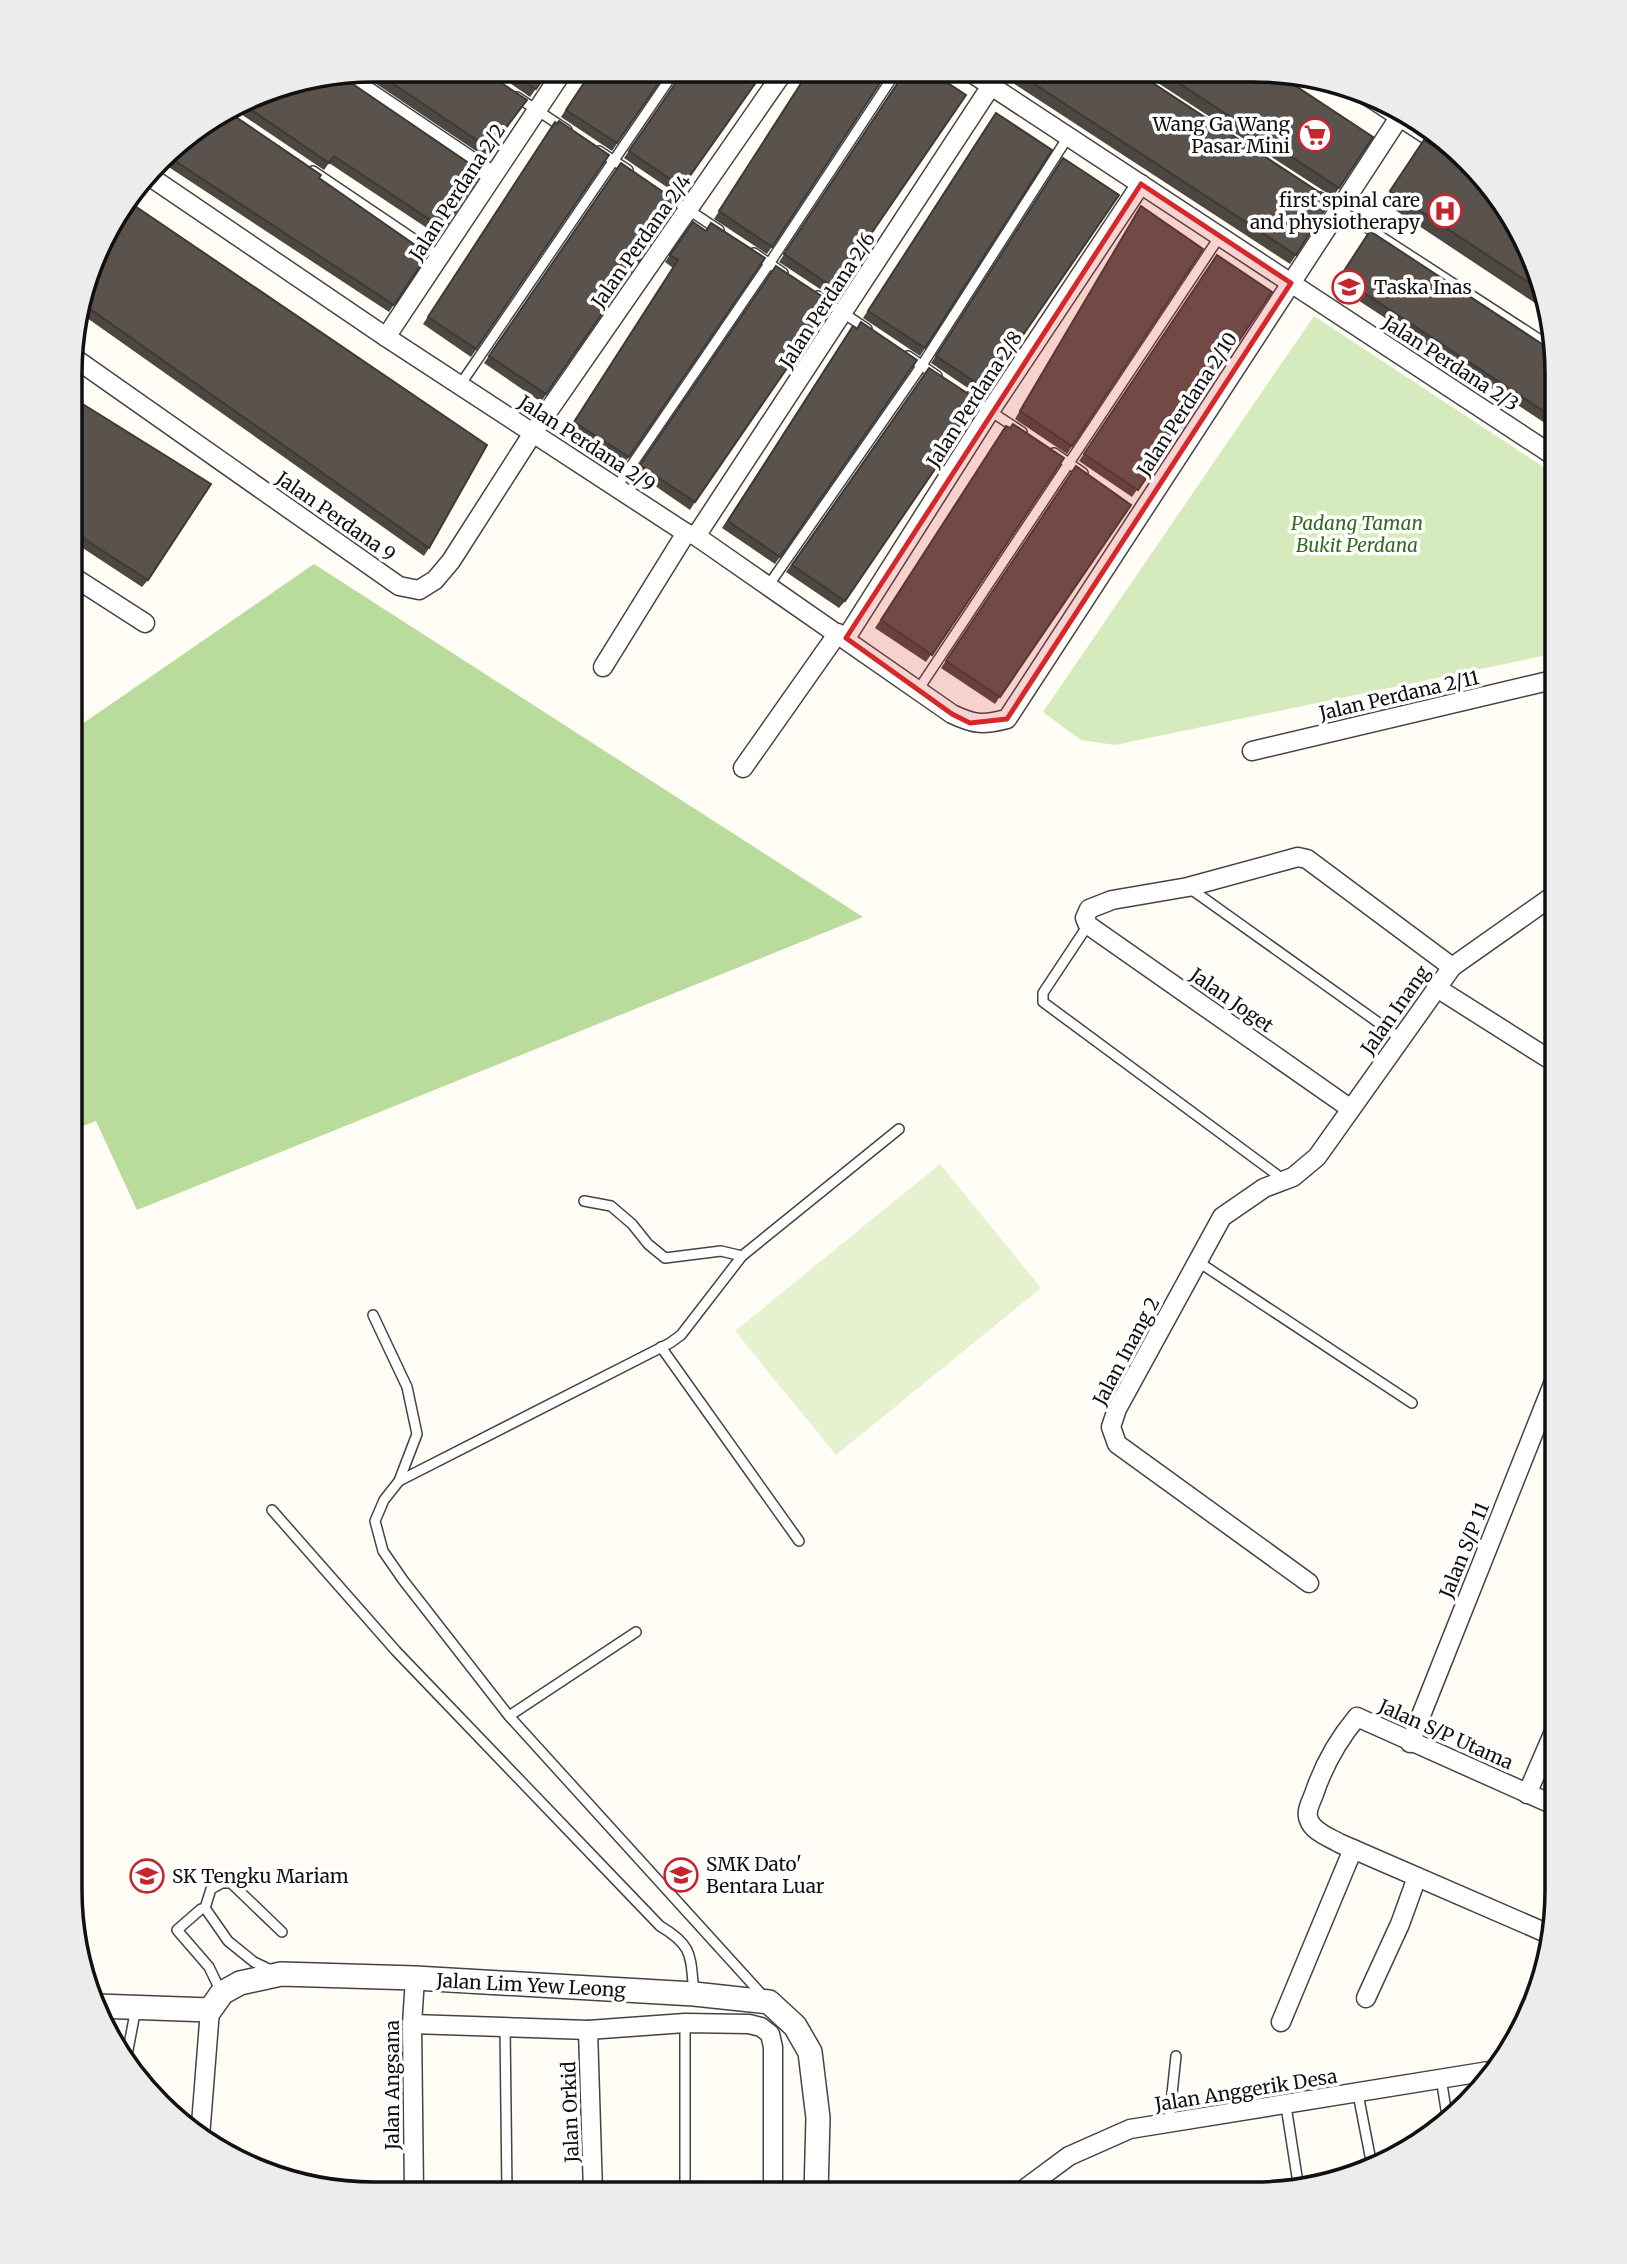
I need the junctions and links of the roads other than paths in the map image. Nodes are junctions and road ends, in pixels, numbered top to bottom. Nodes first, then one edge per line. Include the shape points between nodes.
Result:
1 (555, 82) edge
2 (668, 82) edge
3 (776, 82) edge
4 (889, 82) edge
5 (985, 82) edge
6 (355, 83) edge
7 (991, 86) junction
8 (513, 94) edge
9 (536, 109) junction
10 (1397, 120) edge
11 (1069, 136) junction
12 (580, 139) edge
13 (592, 146) edge
14 (614, 161) junction
15 (306, 167) edge
16 (635, 175) edge
17 (493, 176) junction
18 (156, 181) edge
19 (1141, 184) junction
20 (1306, 188) edge
21 (657, 189) edge
22 (1339, 209) junction
23 (688, 210) junction
24 (723, 233) edge
25 (1220, 236) junction
26 (746, 248) edge
27 (439, 256) junction
28 (769, 264) junction
29 (790, 278) edge
30 (1291, 283) junction
31 (812, 292) edge
32 (844, 314) junction
33 (877, 336) edge
34 (386, 337) junction
35 (1543, 342) edge
36 (899, 351) edge
37 (83, 364) edge
38 (922, 365) junction
39 (945, 381) edge
40 (460, 385) junction
41 (956, 388) edge
42 (990, 411) junction
43 (533, 433) junction
44 (1035, 441) edge
45 (1046, 448) edge
46 (1545, 450) edge
47 (1069, 463) junction
48 (1090, 477) edge
49 (616, 488) junction
50 (691, 535) junction
51 (82, 582) edge
52 (768, 586) junction
53 (145, 623) dead end
54 (842, 635) junction
55 (603, 667) dead end
56 (1545, 682) edge
57 (918, 690) junction
58 (1007, 719) joint
59 (1252, 751) dead end
60 (743, 768) dead end
61 (1188, 887) junction
62 (1545, 901) edge
63 (1088, 925) junction
64 (1452, 967) junction
65 (1437, 988) junction
66 (1401, 1038) junction
67 (1545, 1056) edge
68 (1351, 1110) junction
69 (899, 1129) dead end
70 (1289, 1178) junction
71 (584, 1201) dead end
72 (742, 1256) junction
73 (1197, 1261) junction
74 (373, 1315) dead end
75 (661, 1347) junction
76 (1412, 1403) dead end
77 (1545, 1404) edge
78 (399, 1481) junction
79 (272, 1510) dead end
80 (799, 1541) dead end
81 (1309, 1583) dead end
82 (636, 1632) dead end
83 (509, 1716) junction
84 (1410, 1743) junction
85 (1545, 1752) edge
86 (1527, 1794) junction
87 (1545, 1801) edge
88 (1353, 1849) junction
89 (1417, 1877) junction
90 (205, 1908) junction
91 (1541, 1931) edge
92 (282, 1932) dead end
93 (281, 1974) junction
94 (415, 1978) junction
95 (694, 1994) junction
96 (1366, 1998) dead end
97 (216, 2001) junction
98 (769, 2002) junction
99 (107, 2006) edge
100 (136, 2007) junction
101 (1281, 2022) dead end
102 (685, 2023) junction
103 (412, 2024) junction
104 (505, 2027) junction
105 (588, 2030) junction
106 (129, 2047) edge
107 (1176, 2056) dead end
108 (1480, 2072) edge
109 (1441, 2078) junction
110 (1358, 2094) junction
111 (1286, 2106) junction
112 (1446, 2108) edge
113 (1169, 2122) junction
114 (201, 2124) edge
115 (1370, 2157) edge
116 (1297, 2178) edge
117 (414, 2182) edge
118 (507, 2182) edge
119 (593, 2182) edge
120 (685, 2182) edge
121 (773, 2182) edge
122 (816, 2182) edge
123 (1034, 2182) edge

1 - 9 street, Jalan Perdana 2/2
2 - 14 lane
3 - 23 street, Jalan Perdana 2/4
4 - 28 lane
5 - 7 street, Jalan Perdana 2/3
6 - 17 street
7 - 11 street, Jalan Perdana 2/3
7 - 32 street, Jalan Perdana 2/6
8 - 9 lane
9 - 12 lane
9 - 17 street, Jalan Perdana 2/2
10 - 22 street, Jalan Perdana 2/10
11 - 19 street, Jalan Perdana 2/3
11 - 38 lane
13 - 14 lane
14 - 16 lane
14 - 40 lane
15 - 27 lane
17 - 27 street, Jalan Perdana 2/2
18 - 34 street, Jalan Perdana 2/9
19 - 25 street, Jalan Perdana 2/3
19 - 42 street, Jalan Perdana 2/8
20 - 22 lane
21 - 23 lane
22 - 30 street, Jalan Perdana 2/10
22 - 35 lane
23 - 24 lane
23 - 43 street, Jalan Perdana 2/4
25 - 30 street, Jalan Perdana 2/3
25 - 47 lane
26 - 28 lane
27 - 34 street, Jalan Perdana 2/2
28 - 29 lane
28 - 49 lane
30 - 46 street, Jalan Perdana 2/3
30 - 58 street, Jalan Perdana 2/10 via 1137,509
31 - 32 lane
32 - 33 lane
32 - 50 street, Jalan Perdana 2/6
34 - 40 street, Jalan Perdana 2/9
36 - 38 lane
37 - 43 street, Jalan Perdana 9 via 399,586 418,590 435,580 451,561
38 - 39 lane
38 - 52 lane
40 - 43 street, Jalan Perdana 2/9
41 - 42 lane
42 - 44 lane
42 - 54 street, Jalan Perdana 2/8
43 - 49 street, Jalan Perdana 2/9
45 - 47 lane
47 - 48 lane
47 - 57 lane
49 - 50 street, Jalan Perdana 2/9
50 - 52 street, Jalan Perdana 2/9
50 - 55 street, Jalan Perdana 2/6
51 - 53 street
52 - 54 street, Jalan Perdana 2/9
54 - 57 street, Jalan Perdana 2/9
54 - 60 street, Jalan Perdana 2/8
56 - 59 street, Jalan Perdana 2/11
57 - 58 street, Jalan Perdana 2/9 via 970,723
61 - 63 street via 1112,900 1089,909
61 - 64 street via 1298,857 1307,859
61 - 66 lane
62 - 64 street, Jalan Inang
63 - 68 street, Jalan Joget
63 - 70 lane via 1044,993 1043,1002
64 - 65 street, Jalan Inang
65 - 66 street, Jalan Inang
65 - 67 street
66 - 68 street, Jalan Inang
68 - 70 street, Jalan Inang via 1317,1157
69 - 72 lane
70 - 73 street, Jalan Inang 2 via 1264,1188 1222,1217
71 - 72 lane via 611,1206 665,1258 721,1251
72 - 75 lane via 681,1335
73 - 76 lane
73 - 81 street, Jalan Inang 2 via 1111,1427 1117,1444
74 - 78 lane via 407,1387 417,1434
75 - 78 lane
75 - 80 lane
77 - 84 street, Jalan S/P 11
78 - 83 lane via 375,1521 383,1551
79 - 95 lane via 405,1661 660,1926 682,1941 689,1950
82 - 83 lane
83 - 98 lane
84 - 86 street, Jalan S/P Utama
84 - 88 street, Jalan S/P Utama via 1357,1717 1325,1763 1307,1812 1309,1821 1315,1830
85 - 86 street
86 - 87 street, Jalan S/P Utama
88 - 89 street
88 - 101 street
89 - 91 street
89 - 96 street
90 - 92 lane via 211,1889 222,1882 231,1883
90 - 93 lane via 228,1941 254,1962
90 - 97 lane via 177,1930 209,1967
93 - 94 street, Jalan Lim Yew Leong
93 - 97 street, Jalan Lim Yew Leong via 240,1983
94 - 95 street, Jalan Lim Yew Leong
94 - 103 street, Jalan Angsana
95 - 98 street, Jalan Lim Yew Leong
97 - 100 street, Jalan Lim Yew Leong
97 - 114 street
98 - 122 street via 795,2026 810,2052 818,2118
99 - 100 street, Jalan Lim Yew Leong
100 - 106 lane
102 - 105 street
102 - 120 lane
102 - 121 street via 749,2024 770,2034 774,2047
103 - 104 street
103 - 117 street, Jalan Angsana
104 - 105 street
104 - 118 lane
105 - 119 street, Jalan Orkid
107 - 113 lane
108 - 109 street, Jalan Anggerik Desa
109 - 110 street, Jalan Anggerik Desa
109 - 112 lane
110 - 111 street, Jalan Anggerik Desa
110 - 115 lane
111 - 113 street, Jalan Anggerik Desa
111 - 116 lane
113 - 123 street, Jalan Anggerik Desa via 1130,2129 1093,2145

